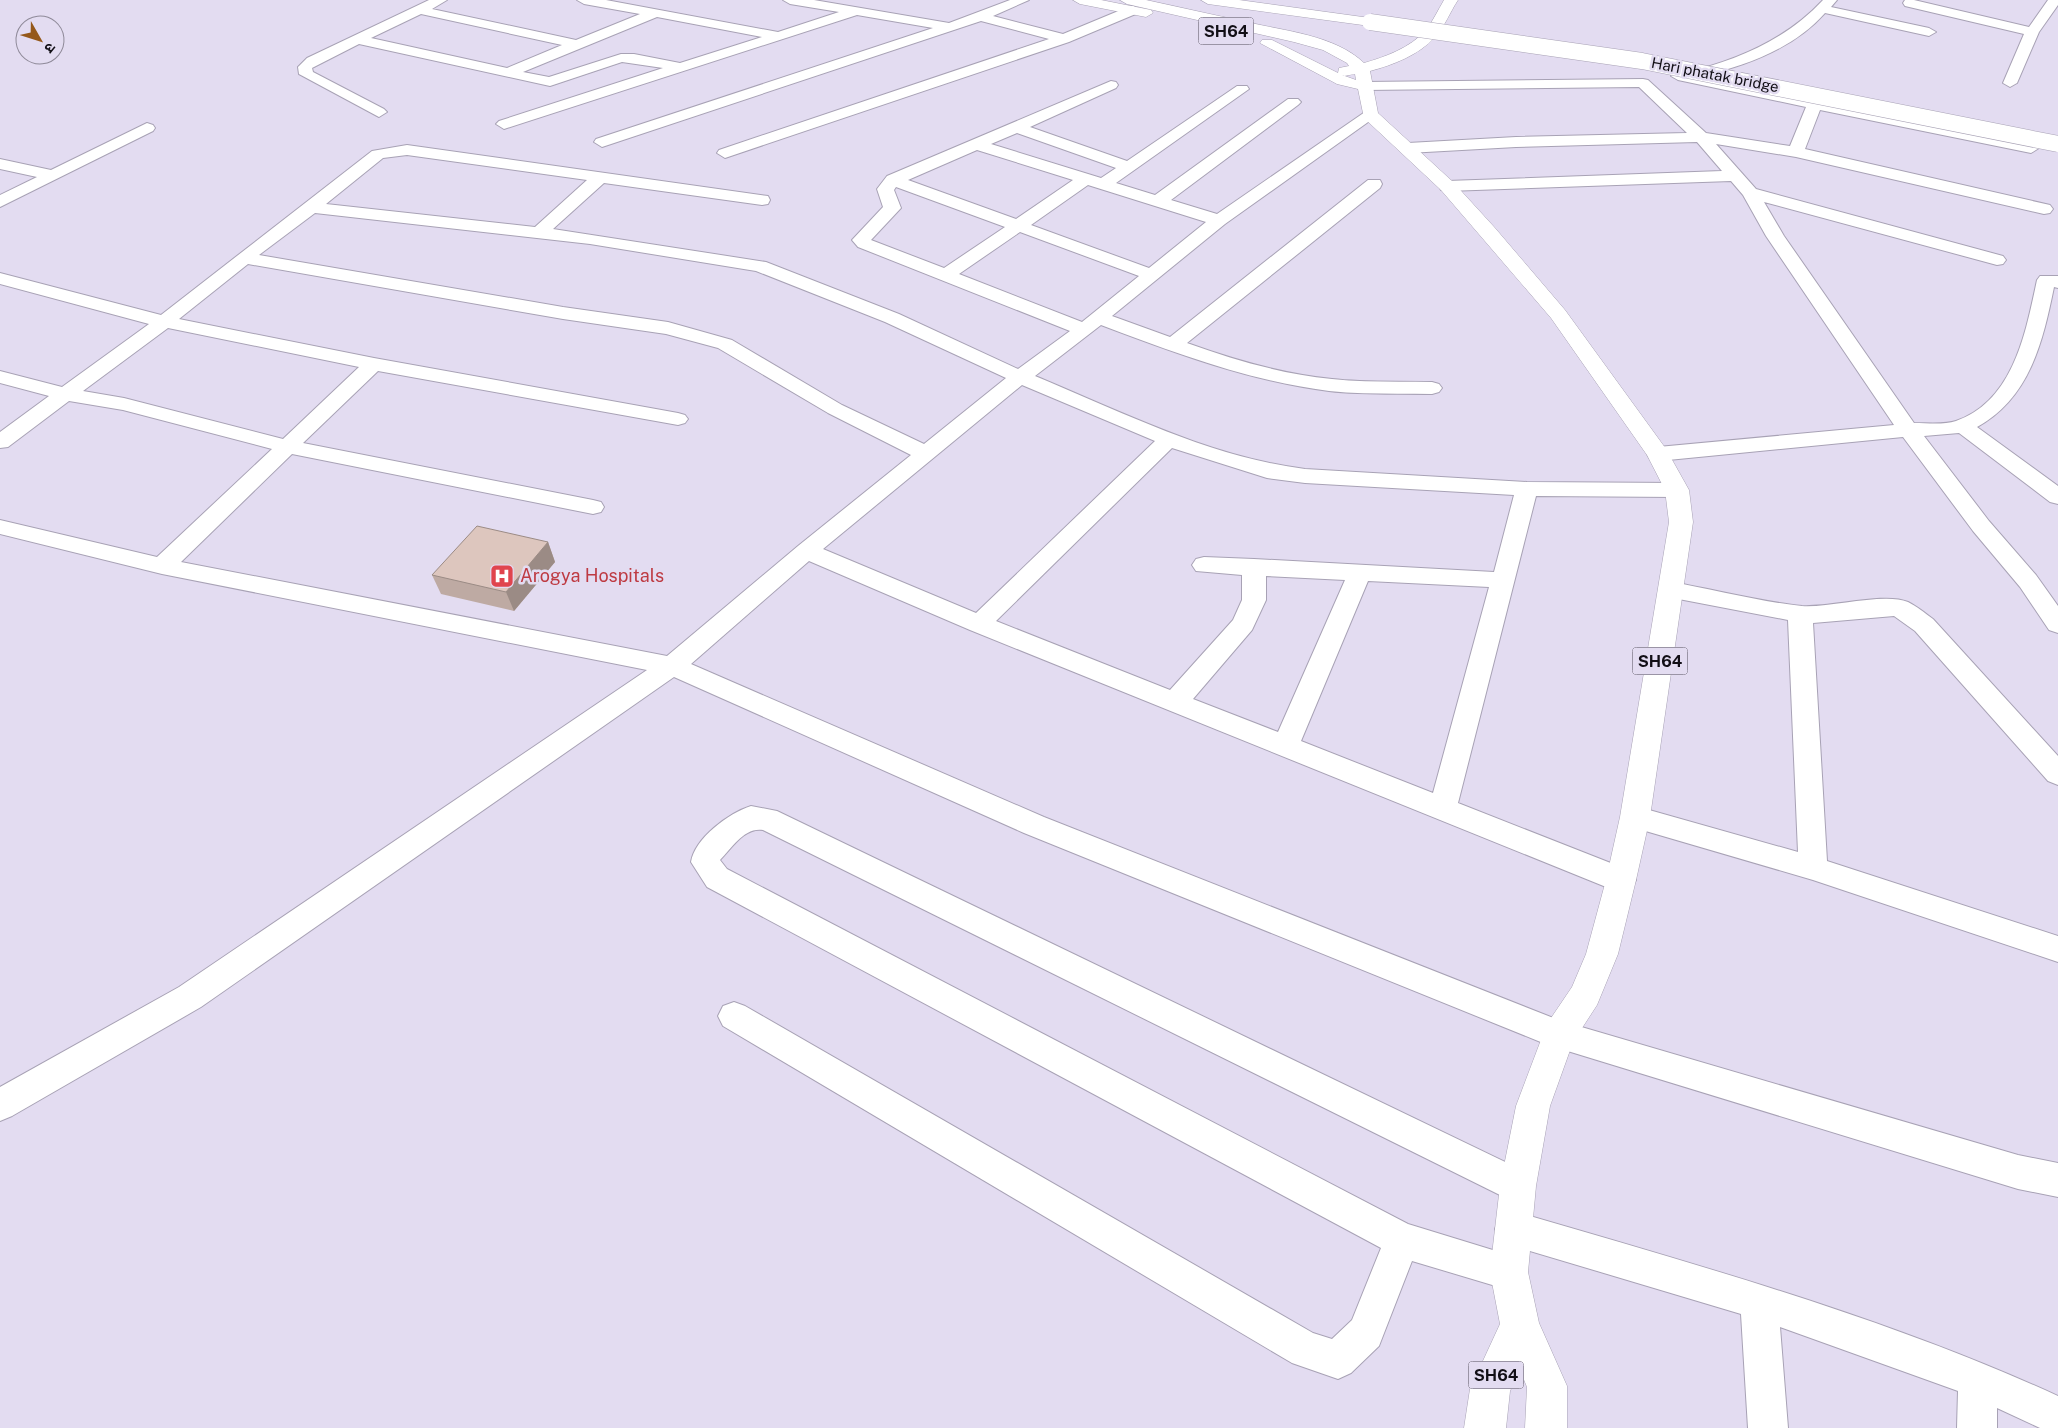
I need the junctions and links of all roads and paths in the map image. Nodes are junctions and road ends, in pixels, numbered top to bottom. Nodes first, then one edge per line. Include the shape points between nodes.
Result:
1 (440, 0) edge
2 (584, 0) edge
3 (790, 0) edge
4 (1022, 0) edge
5 (1080, 0) edge
6 (1208, 0) edge
7 (1450, 0) edge
8 (2055, 0) edge
9 (1910, 1) edge
10 (1130, 5) edge
11 (1826, 5) edge
12 (419, 10) junction
13 (857, 11) junction
14 (656, 13) junction
15 (980, 17) junction
16 (949, 27) junction
17 (1929, 32) dead end
18 (2032, 32) junction
19 (777, 35) junction
20 (356, 39) junction
21 (1064, 39) junction
22 (577, 44) junction
23 (678, 67) junction
24 (507, 73) junction
25 (1678, 76) junction
26 (1363, 78) junction
27 (1643, 83) junction
28 (2010, 83) dead end
29 (1111, 85) dead end
30 (1242, 89) dead end
31 (1293, 102) dead end
32 (1816, 104) junction
33 (379, 112) dead end
34 (1370, 115) junction
35 (504, 124) dead end
36 (1016, 127) junction
37 (147, 128) dead end
38 (1702, 138) junction
39 (602, 142) dead end
40 (976, 144) junction
41 (2058, 144) edge
42 (1408, 148) junction
43 (2030, 148) dead end
44 (1796, 152) junction
45 (725, 154) dead end
46 (0, 164) edge
47 (1129, 167) junction
48 (52, 175) junction
49 (1735, 176) junction
50 (600, 177) junction
51 (1086, 179) junction
52 (893, 180) junction
53 (1104, 184) junction
54 (1374, 184) dead end
55 (1447, 186) junction
56 (1750, 193) junction
57 (762, 200) dead end
58 (1158, 201) junction
59 (0, 202) edge
60 (310, 206) junction
61 (2044, 209) dead end
62 (1219, 220) junction
63 (1016, 227) junction
64 (538, 233) junction
65 (244, 258) junction
66 (1997, 260) dead end
67 (946, 275) junction
68 (1152, 275) junction
69 (0, 278) edge
70 (2058, 282) edge
71 (164, 322) junction
72 (1092, 324) junction
73 (1172, 345) junction
74 (374, 364) junction
75 (0, 377) edge
76 (1020, 377) junction
77 (1432, 388) dead end
78 (68, 395) junction
79 (678, 419) dead end
80 (1963, 426) junction
81 (1908, 430) junction
82 (1169, 439) junction
83 (0, 442) edge
84 (289, 447) junction
85 (924, 453) junction
86 (1658, 454) junction
87 (1527, 489) junction
88 (1677, 490) junction
89 (2058, 497) edge
90 (593, 506) dead end
91 (0, 528) edge
92 (806, 551) junction
93 (1204, 565) dead end
94 (162, 566) junction
95 (1254, 568) junction
96 (1360, 573) junction
97 (1503, 580) junction
98 (1671, 590) junction
99 (1800, 614) junction
100 (979, 624) junction
101 (2058, 624) edge
102 (672, 666) junction
103 (1175, 702) junction
104 (1286, 746) junction
105 (2058, 774) edge
106 (1443, 809) junction
107 (1635, 817) junction
108 (1813, 868) junction
109 (1621, 880) junction
110 (2058, 948) edge
111 (734, 1016) dead end
112 (1559, 1035) junction
113 (0, 1105) edge
114 (2058, 1180) edge
115 (1518, 1186) junction
116 (1513, 1229) junction
117 (1402, 1240) junction
118 (1509, 1272) junction
119 (1759, 1301) junction
120 (1520, 1325) junction
121 (1978, 1379) junction
122 (2058, 1416) edge
123 (1485, 1428) edge
124 (1546, 1428) edge
125 (1768, 1428) edge
126 (1977, 1428) edge

1 - 12 street
2 - 14 street
3 - 13 street
4 - 15 street
5 - 10 main road, SH64
6 - 41 main road, Hari phatak bridge, bridge via 1642,61
7 - 26 main road via 1427,36
8 - 18 street
9 - 18 street
10 - 21 street
10 - 26 main road, SH64 via 1270,44 1325,73
10 - 26 main road, SH64 via 1298,38 1343,54
11 - 17 street
11 - 25 street via 1792,37 1766,52 1725,67
12 - 20 street
12 - 22 street
13 - 16 street
13 - 19 street
14 - 19 street
14 - 22 street
15 - 16 street
15 - 21 street
16 - 39 street
18 - 28 street
19 - 23 street
20 - 24 street
20 - 33 street via 312,61 305,68 306,74
21 - 45 street
22 - 24 street
23 - 24 street via 621,58 555,82
23 - 35 street
25 - 27 street
25 - 32 street
26 - 27 street
26 - 34 main road
27 - 38 street
29 - 36 street
30 - 47 street
31 - 58 street
32 - 43 street
32 - 44 street
34 - 42 main road, SH64
34 - 62 street
36 - 40 street
36 - 47 street
37 - 48 street
38 - 42 street
38 - 44 street
38 - 49 street
40 - 51 street
40 - 52 street
42 - 55 main road, SH64
44 - 61 street
46 - 48 street
47 - 53 street
48 - 59 street
49 - 55 street
49 - 56 street
50 - 57 street
50 - 60 street via 407,150 389,151 378,154
50 - 64 street
51 - 53 street
51 - 63 street
52 - 63 street
52 - 67 street via 884,189 892,208 861,240
53 - 58 street
54 - 73 street
55 - 86 main road, SH64 via 1558,314
56 - 66 street
56 - 81 street via 1775,236
58 - 62 street
60 - 64 street
60 - 65 street
62 - 68 street
63 - 67 street
63 - 68 street
64 - 76 street via 760,266 892,318
65 - 71 street
65 - 85 street via 668,328 725,344 835,409
67 - 72 street
68 - 72 street
69 - 71 street
70 - 80 street via 2046,280 2034,342 2007,395 1990,412
71 - 74 street
71 - 78 street
72 - 73 street
72 - 76 street
73 - 77 street via 1270,374 1329,385
74 - 79 street
74 - 84 street
75 - 78 street
76 - 82 street
76 - 85 street
78 - 83 street
78 - 84 street via 124,404
80 - 81 street
80 - 89 street
81 - 86 street
81 - 101 street via 1981,526 2028,581
82 - 87 street via 1258,468 1305,476
82 - 100 street
84 - 90 street
84 - 94 street
85 - 92 street
86 - 88 main road, SH64
87 - 88 street
87 - 97 street
88 - 98 main road, SH64 via 1681,522
91 - 94 street
92 - 100 street
92 - 102 street
93 - 95 street
94 - 102 street
95 - 96 street
95 - 103 street via 1254,600 1243,624
96 - 97 street
96 - 104 street
97 - 106 street
98 - 99 street
98 - 107 main road, SH64
99 - 105 street via 1822,615 1887,607 1900,608 1912,615
99 - 108 street
100 - 103 street
102 - 112 street via 1034,825
102 - 113 street via 190,996
103 - 104 street
104 - 106 street
106 - 109 street
107 - 108 street
107 - 109 main road, SH64
108 - 110 street
109 - 112 main road, SH64 via 1602,954 1584,994
111 - 117 street via 1305,1350 1338,1360 1366,1333
112 - 114 street via 2018,1172
112 - 115 main road, SH64 via 1533,1106
115 - 116 main road, SH64
115 - 117 street via 1272,1063 767,819 751,817 736,825 706,856 705,862 717,878
116 - 118 main road, SH64
116 - 119 street
117 - 118 street
118 - 120 main road, SH64
119 - 121 street
119 - 125 street
120 - 123 main road, SH64 via 1490,1389
120 - 124 main road, SH64 via 1547,1386
121 - 122 street
121 - 126 street

